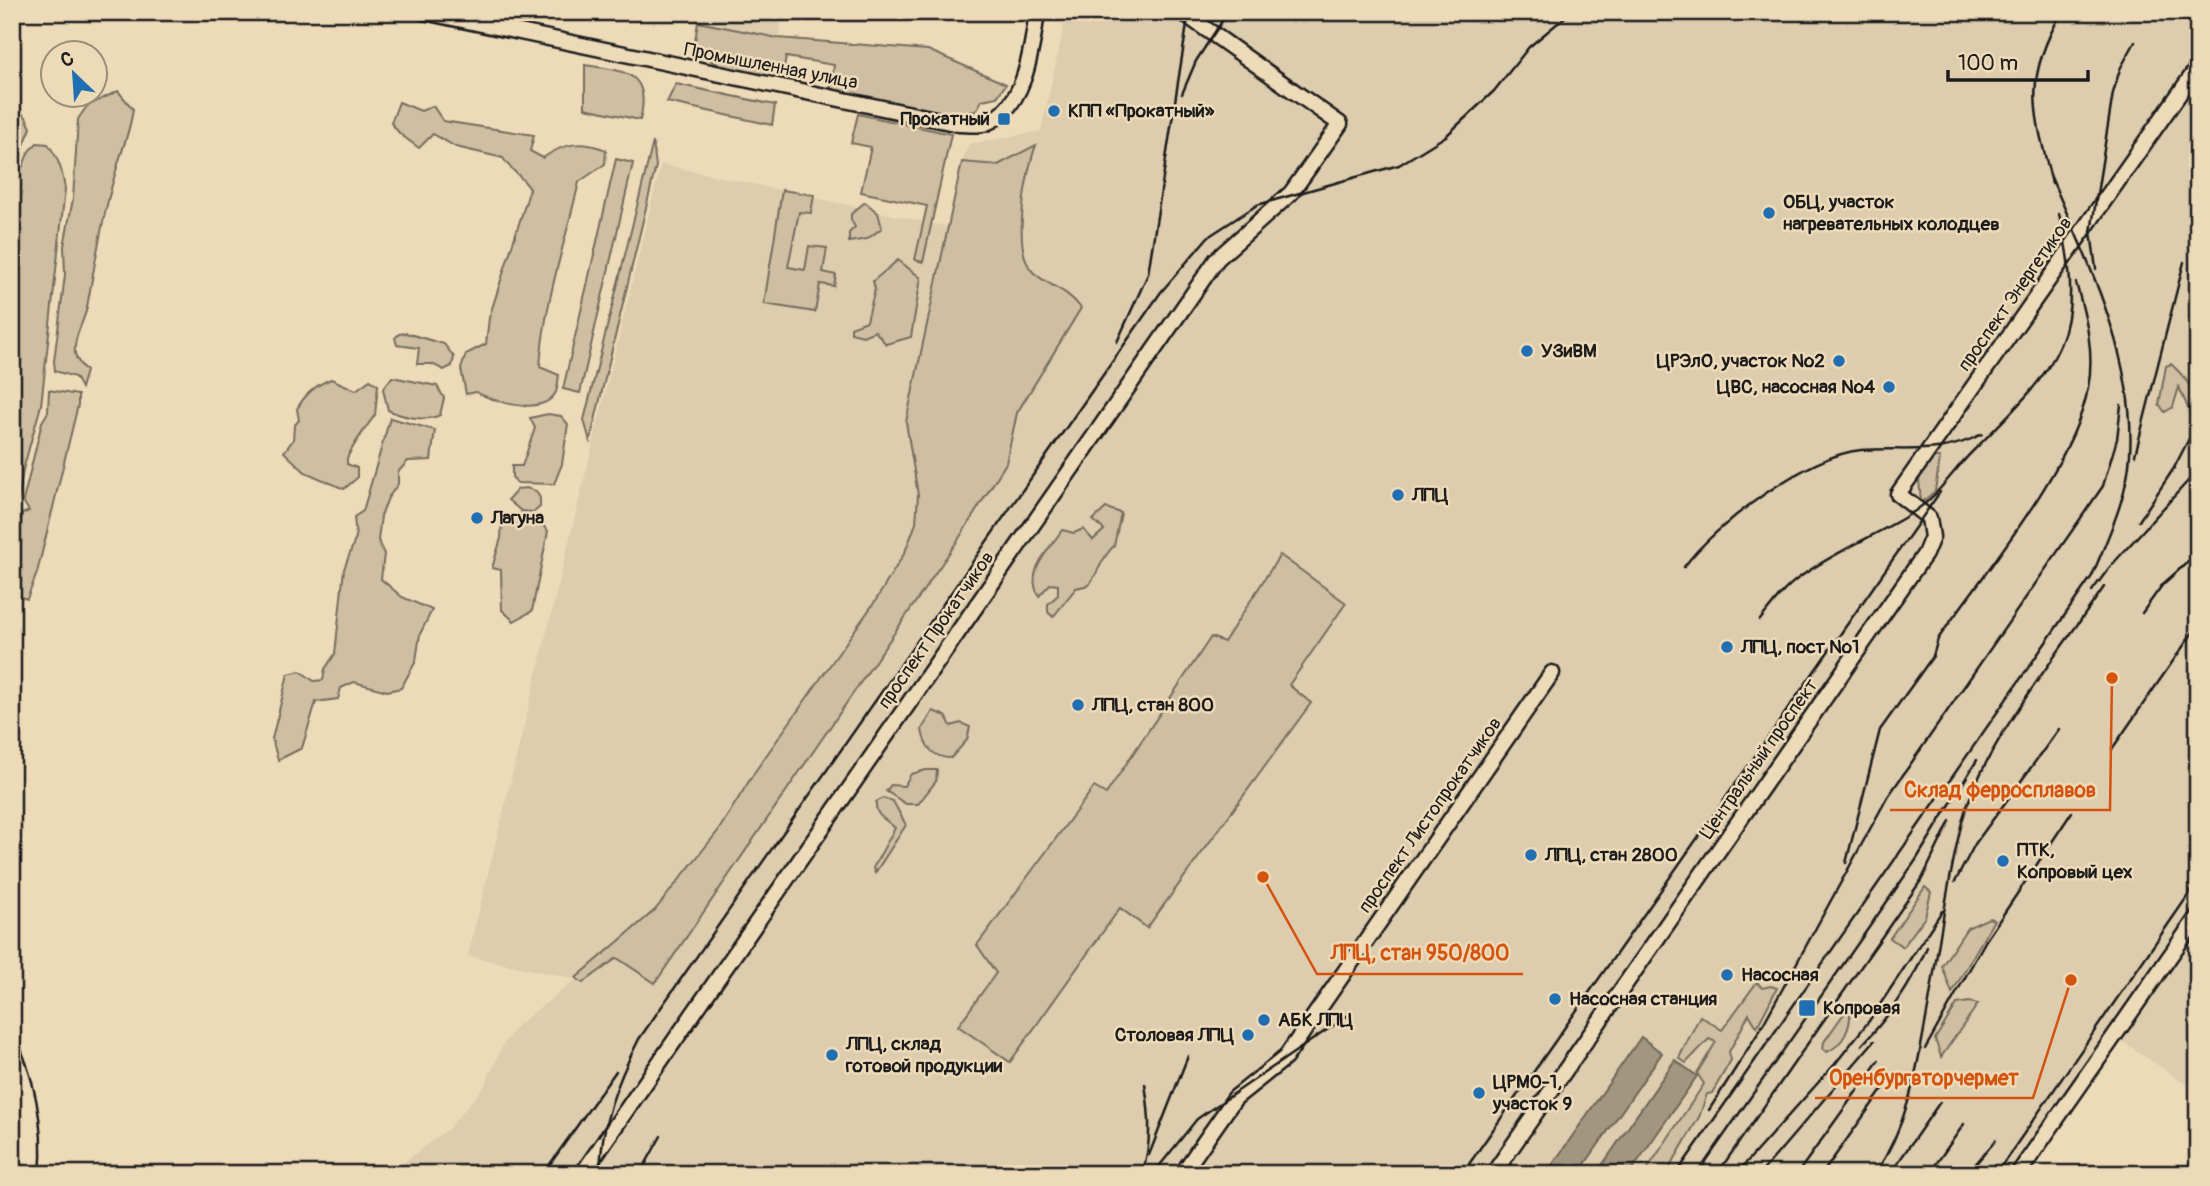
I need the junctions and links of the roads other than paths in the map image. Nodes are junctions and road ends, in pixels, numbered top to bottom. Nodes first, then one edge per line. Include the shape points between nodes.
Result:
1 (424, 12) edge
2 (1037, 12) edge
3 (1182, 12) edge
4 (2198, 67) edge
5 (1932, 537) joint
6 (1552, 673) dead end
7 (2198, 916) edge
8 (582, 1174) edge
9 (1182, 1174) edge
10 (1493, 1174) edge
11 (2018, 1174) edge

1 - 2 street, Промышленная улица via 959,124 986,123 1006,109 1021,84
3 - 8 street, проспект Прокатчиков via 1340,124 1291,193 1217,259
4 - 5 street, проспект Энергетиков via 1898,495 1929,518
5 - 10 street, Центральный проспект via 1917,565
6 - 9 street, проспект Листопрокатчиков via 1285,1058 1236,1098
7 - 11 street

